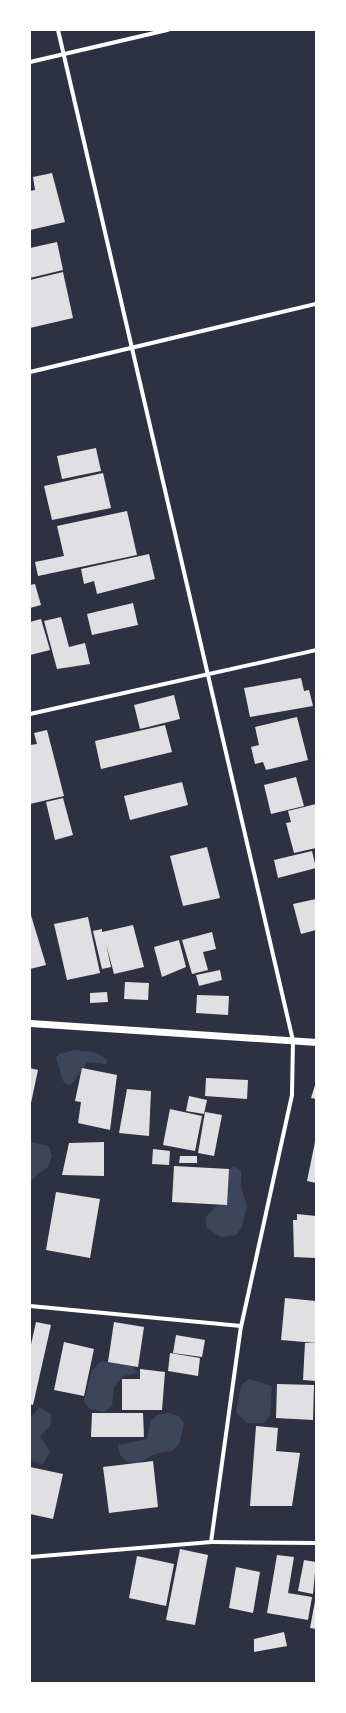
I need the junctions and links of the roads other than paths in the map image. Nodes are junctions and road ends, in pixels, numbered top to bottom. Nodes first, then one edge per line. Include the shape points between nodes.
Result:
1 (58, 30) edge
2 (168, 30) edge
3 (63, 55) junction
4 (30, 62) edge
5 (316, 304) edge
6 (130, 349) junction
7 (30, 372) edge
8 (316, 650) edge
9 (207, 675) junction
10 (30, 714) edge
11 (30, 1023) edge
12 (293, 1041) junction
13 (316, 1042) edge
14 (30, 1306) edge
15 (241, 1326) junction
16 (211, 1542) junction
17 (316, 1543) edge
18 (30, 1557) edge

1 - 3 street
2 - 3 street
3 - 4 street
3 - 6 street
5 - 6 street
6 - 7 street
6 - 9 street
8 - 9 street
9 - 10 street
9 - 12 street
11 - 12 street
12 - 13 street
12 - 15 street via 292,1095
14 - 15 street
15 - 16 street
16 - 17 street
16 - 18 street

